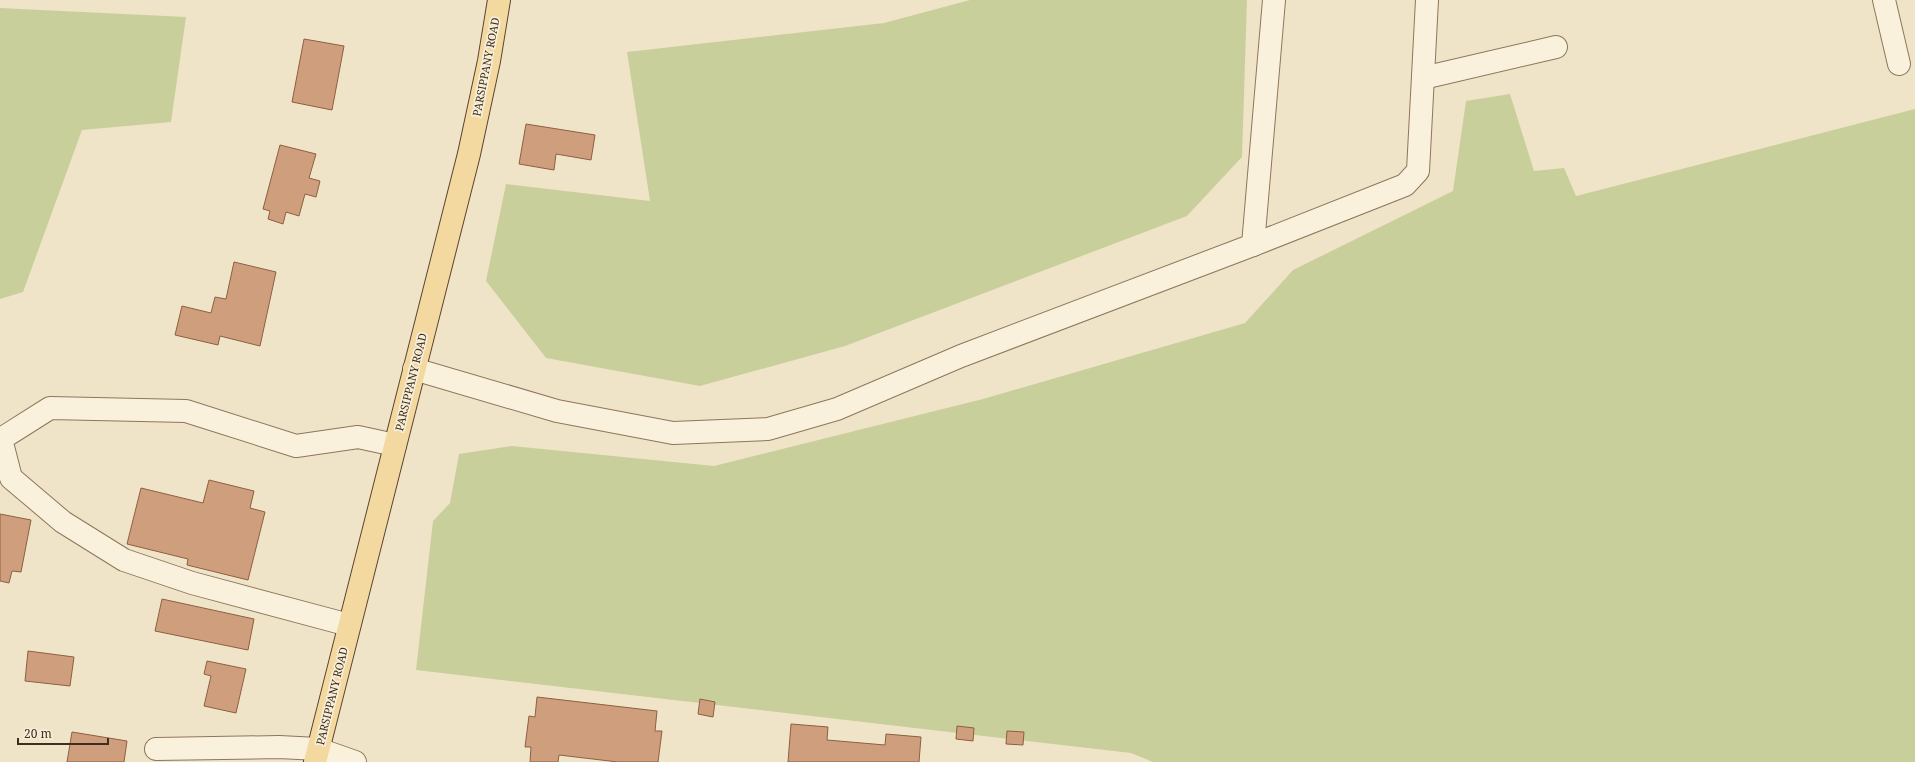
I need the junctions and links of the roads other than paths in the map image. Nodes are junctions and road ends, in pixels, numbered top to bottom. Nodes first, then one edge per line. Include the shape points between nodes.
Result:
1 (498, 0) edge
2 (1274, 0) edge
3 (1427, 0) edge
4 (1884, 0) edge
5 (1556, 47) dead end
6 (1899, 64) dead end
7 (1423, 78) junction
8 (1253, 245) junction
9 (414, 368) junction
10 (1, 439) edge
11 (395, 445) junction
12 (350, 625) junction
13 (156, 749) dead end
14 (317, 756) edge
15 (355, 762) edge

1 - 9 main road, PARSIPPANY ROAD via 489,61 469,154
2 - 8 street
3 - 7 street
4 - 6 street
5 - 7 street
7 - 8 street via 1418,171 1405,185
8 - 9 street via 961,356 837,409 768,429 673,433 557,411
9 - 11 main road, PARSIPPANY ROAD
10 - 11 street via 50,408 186,411 296,446 358,436
10 - 12 street via 11,478 63,522 124,560 192,583
11 - 12 main road, PARSIPPANY ROAD
12 - 14 main road, PARSIPPANY ROAD
13 - 14 street via 279,747
14 - 15 street

